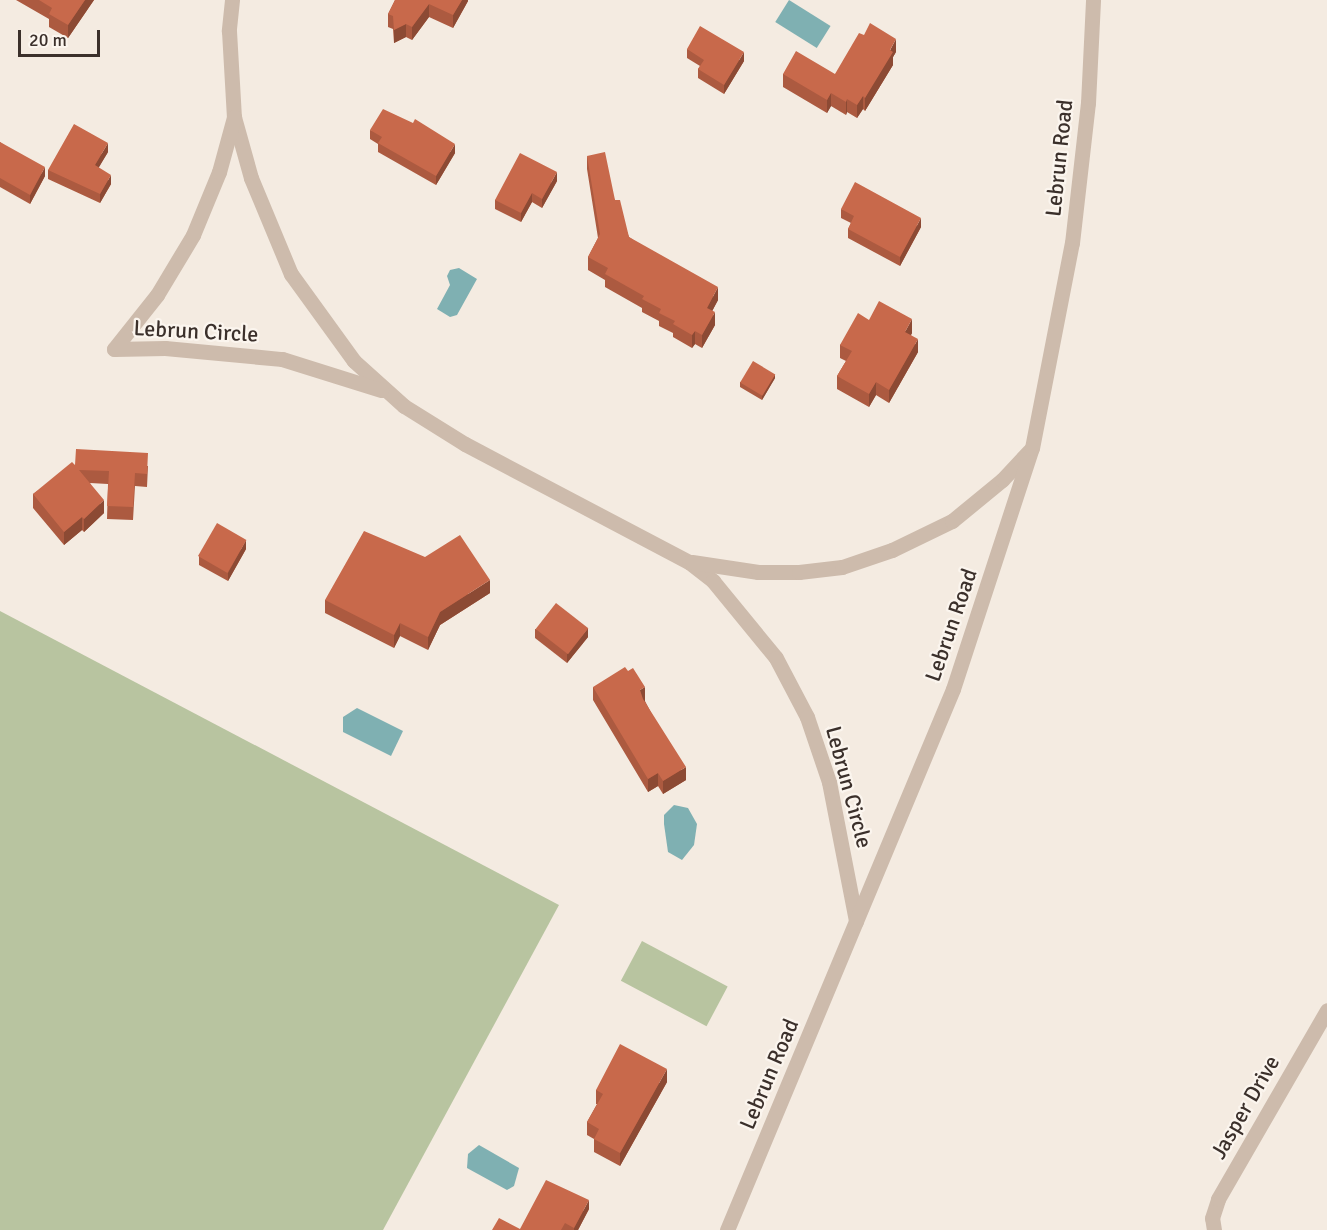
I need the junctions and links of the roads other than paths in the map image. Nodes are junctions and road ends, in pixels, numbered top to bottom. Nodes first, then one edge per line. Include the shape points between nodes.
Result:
1 (232, 0) edge
2 (1093, 0) edge
3 (234, 117) junction
4 (391, 395) junction
5 (1032, 448) junction
6 (689, 562) junction
7 (856, 921) junction
8 (1327, 1010) edge
9 (727, 1230) edge
10 (1214, 1230) edge

1 - 3 street, Lebrun Circle via 229,31
2 - 5 street, Lebrun Road via 1088,103 1072,243
3 - 4 street, Lebrun Circle via 251,178 291,274 354,361
3 - 4 street, Lebrun Circle via 219,172 189,242 158,295 114,349 165,348 282,359 331,372
4 - 6 street, Lebrun Circle via 465,444
5 - 6 street, Lebrun Circle via 1002,480 952,520 892,550 842,567 758,572
5 - 7 street, Lebrun Road via 953,689
6 - 7 street, Lebrun Circle via 713,581 776,658 807,717 829,782
7 - 9 street, Lebrun Road
8 - 10 street, Jasper Drive via 1218,1199 1212,1218

